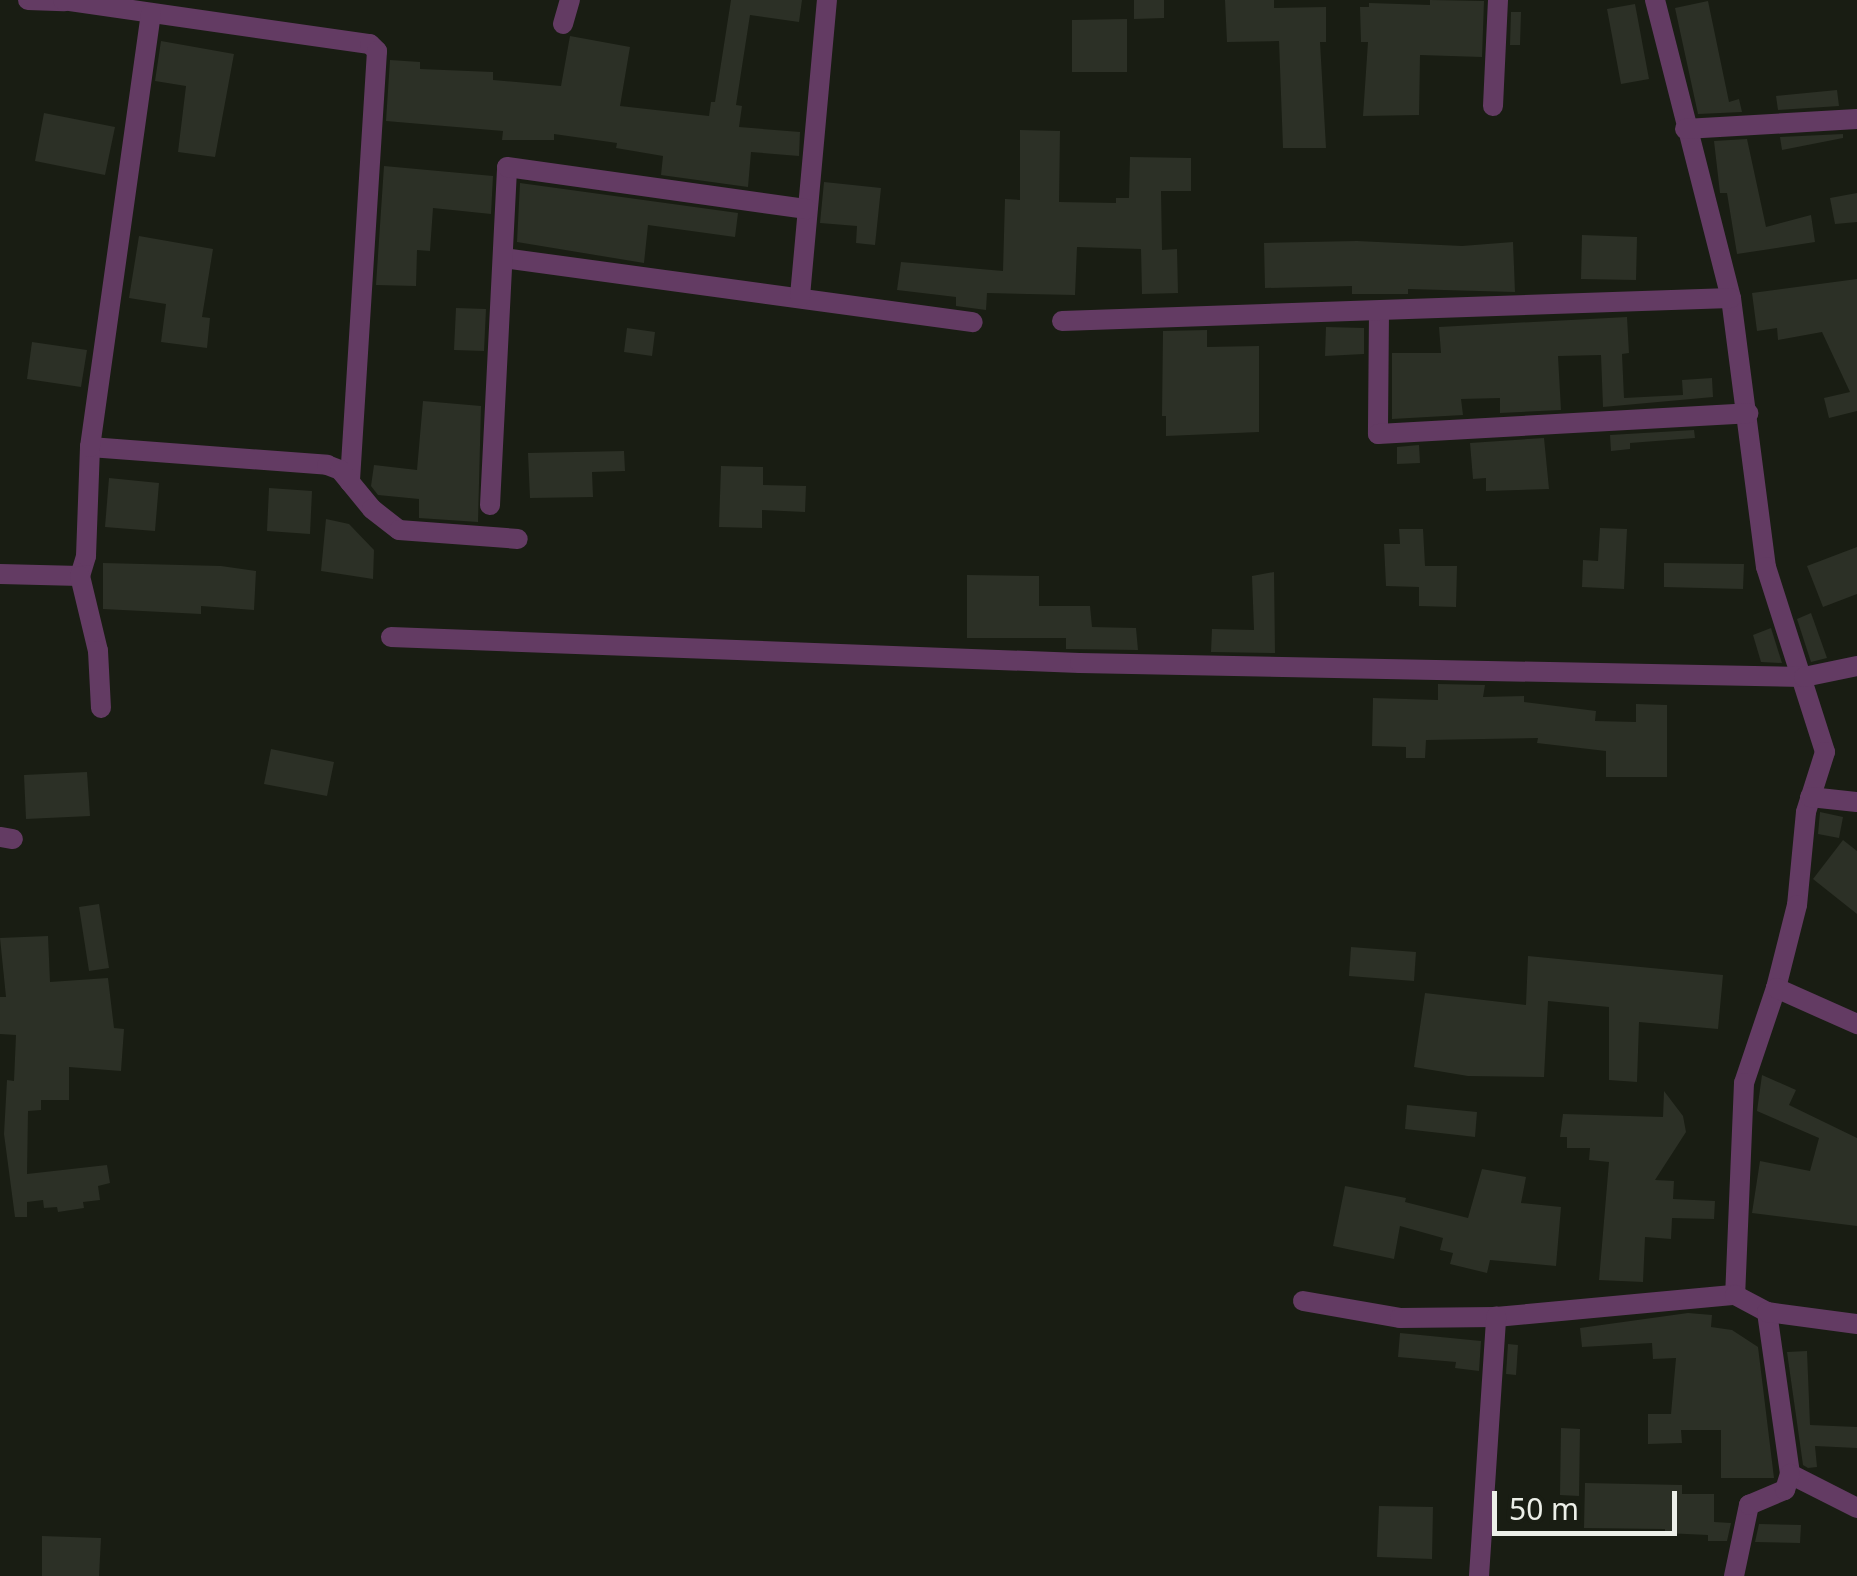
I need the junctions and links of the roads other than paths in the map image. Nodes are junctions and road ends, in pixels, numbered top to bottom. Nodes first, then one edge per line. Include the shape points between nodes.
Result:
1 (28, 0) edge
2 (63, 0) edge
3 (570, 0) edge
4 (826, 0) edge
5 (1498, 0) edge
6 (1655, 0) edge
7 (151, 13) junction
8 (563, 24) dead end
9 (1494, 106) dead end
10 (1857, 119) edge
11 (1684, 129) junction
12 (808, 210) junction
13 (504, 258) junction
14 (800, 296) junction
15 (1730, 298) junction
16 (1379, 312) junction
17 (1062, 321) dead end
18 (973, 322) dead end
19 (1748, 413) junction
20 (90, 447) junction
21 (350, 482) junction
22 (490, 505) dead end
23 (518, 539) dead end
24 (0, 574) edge
25 (80, 576) junction
26 (390, 637) dead end
27 (1857, 666) edge
28 (1804, 677) junction
29 (101, 708) dead end
30 (1810, 797) junction
31 (1857, 802) edge
32 (1776, 988) junction
33 (1857, 1024) edge
34 (1735, 1295) junction
35 (1303, 1301) dead end
36 (1767, 1312) junction
37 (1496, 1317) junction
38 (1857, 1324) edge
39 (1790, 1474) junction
40 (1857, 1508) edge
41 (1479, 1576) edge
42 (1734, 1576) edge

1 - 2 street
2 - 7 street
3 - 8 street
4 - 12 street
5 - 9 street
6 - 11 street
7 - 20 street
7 - 21 street via 370,44 377,51
10 - 11 street
11 - 15 street
12 - 13 street via 507,166
12 - 14 street
13 - 14 street
13 - 22 street
14 - 18 street
15 - 16 street
15 - 19 street
16 - 17 street
16 - 19 street via 1378,434
19 - 28 street via 1766,567
20 - 21 street via 327,465
20 - 25 street
21 - 23 street via 399,530
24 - 25 street
25 - 29 street via 98,651
26 - 28 street via 1080,663
27 - 28 street
28 - 30 street via 1825,752
30 - 31 street
30 - 32 street via 1797,905
32 - 33 street
32 - 34 street via 1744,1083
34 - 36 street
34 - 37 street
35 - 37 street via 1400,1318
36 - 38 street
36 - 39 street
37 - 41 street
39 - 40 street
39 - 42 street via 1785,1490 1748,1505

